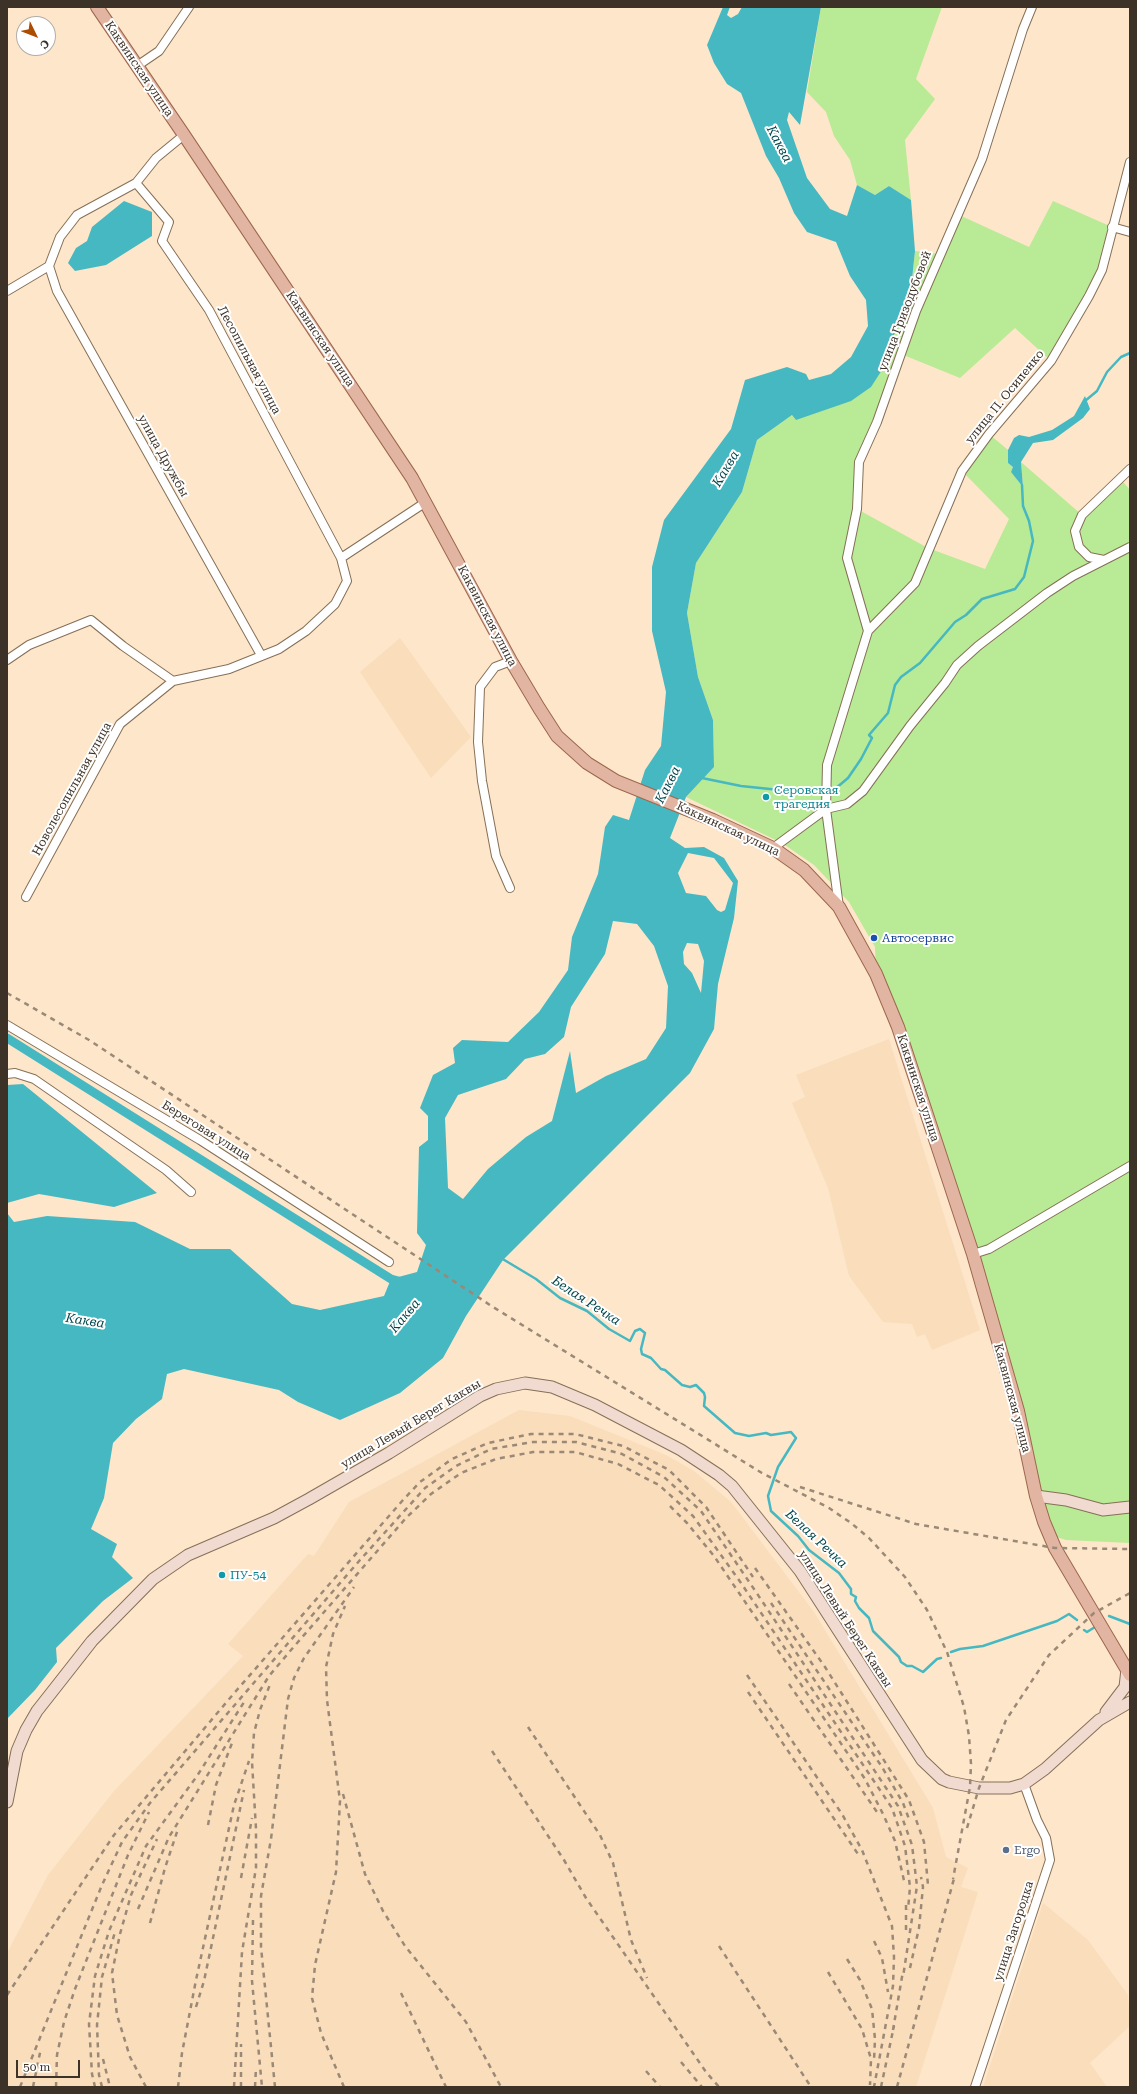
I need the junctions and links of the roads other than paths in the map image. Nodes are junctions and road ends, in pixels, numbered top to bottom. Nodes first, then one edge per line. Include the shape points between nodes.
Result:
1 (97, 7) edge
2 (189, 7) edge
3 (1032, 7) edge
4 (137, 66) junction
5 (184, 135) junction
6 (1130, 162) edge
7 (136, 183) junction
8 (1112, 227) junction
9 (1130, 232) edge
10 (49, 266) junction
11 (7, 291) edge
12 (1130, 469) edge
13 (426, 502) junction
14 (1130, 547) edge
15 (341, 558) junction
16 (1104, 560) junction
17 (868, 631) junction
18 (261, 656) junction
19 (7, 660) edge
20 (512, 661) junction
21 (173, 681) junction
22 (826, 810) junction
23 (772, 848) junction
24 (510, 888) dead end
25 (26, 897) dead end
26 (839, 907) junction
27 (7, 1025) edge
28 (7, 1074) edge
29 (1130, 1166) edge
30 (191, 1192) dead end
31 (973, 1254) junction
32 (388, 1262) dead end
33 (1036, 1496) junction
34 (1130, 1507) edge
35 (1128, 1672) edge
36 (1130, 1702) edge
37 (1099, 1720) junction
38 (1024, 1784) junction
39 (7, 1802) edge
40 (975, 2087) edge

1 - 4 main road, Каквинская улица
2 - 4 street via 160,51
3 - 17 street, улица Гризодубовой via 982,159 916,310 877,422 860,462 857,509 847,558
4 - 5 main road, Каквинская улица
5 - 7 street via 156,158
5 - 13 main road, Каквинская улица
6 - 8 street, улица П. Осипенко
7 - 10 street via 76,214 60,237
7 - 15 street, Лесопильная улица via 169,222 162,241 209,310
8 - 9 street
8 - 17 street, улица П. Осипенко via 1102,270 1051,361 989,434 962,472 915,583
10 - 11 street
10 - 18 street, улица Дружбы via 56,291
12 - 16 street via 1082,515 1075,531 1079,547 1089,557
13 - 15 street
13 - 20 main road, Каквинская улица
14 - 16 street
15 - 18 street, Новолесопильная улица via 347,581 335,604 306,631 279,649
16 - 22 street via 1073,576 1019,614 957,665 863,791 847,804
17 - 22 street via 827,765
18 - 21 street, Новолесопильная улица via 229,669
19 - 21 street via 29,645 91,620
20 - 23 main road, Каквинская улица via 557,736 587,763 616,781 713,820
20 - 24 street via 495,667 480,687 478,742 482,781 496,856
21 - 25 street, Новолесопильная улица via 120,724
22 - 23 street
22 - 26 street
23 - 26 main road, Каквинская улица via 804,870
26 - 31 main road, Каквинская улица via 876,974 898,1027
27 - 32 street, Береговая улица via 200,1140
28 - 30 street via 15,1073 34,1079 166,1170
29 - 31 street via 989,1249
31 - 33 main road, Каквинская улица via 1018,1411
33 - 34 main road via 1066,1500 1103,1510
33 - 35 main road, Каквинская улица via 1055,1548
35 - 37 main road via 1125,1687
36 - 37 main road, улица Левый Берег Каквы
37 - 38 main road, улица Левый Берег Каквы via 1045,1769
38 - 39 main road, улица Левый Берег Каквы via 1010,1788 970,1787 949,1782 933,1772 922,1760 800,1571 743,1498 719,1475 681,1450 589,1402 552,1387 525,1383 496,1389 480,1396 309,1499 274,1518 188,1555 154,1579 92,1641 37,1711 17,1751
38 - 40 street, улица Загородка via 1046,1838 1050,1860

